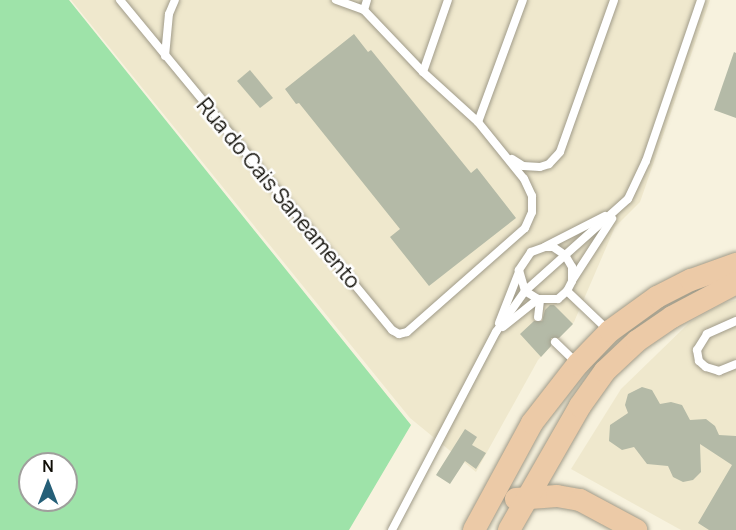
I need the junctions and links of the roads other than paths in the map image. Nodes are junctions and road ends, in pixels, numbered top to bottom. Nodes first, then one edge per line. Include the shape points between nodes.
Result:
1 (120, 0) edge
2 (175, 0) edge
3 (336, 0) edge
4 (367, 0) edge
5 (448, 0) edge
6 (523, 0) edge
7 (614, 0) edge
8 (701, 0) edge
9 (364, 10) junction
10 (165, 56) junction
11 (423, 72) junction
12 (478, 122) junction
13 (504, 152) junction
14 (617, 210) junction
15 (545, 247) junction
16 (565, 255) junction
17 (736, 264) edge
18 (519, 270) junction
19 (572, 281) junction
20 (736, 282) edge
21 (525, 291) junction
22 (567, 291) junction
23 (539, 300) junction
24 (538, 317) dead end
25 (736, 321) edge
26 (610, 331) junction
27 (496, 332) junction
28 (555, 342) dead end
29 (578, 364) junction
30 (736, 364) edge
31 (529, 496) junction
32 (480, 521) edge
33 (393, 529) edge
34 (510, 530) edge
35 (636, 530) edge

1 - 10 lane, Rua do Cais Saneamento
2 - 10 lane via 169,14
3 - 9 lane
4 - 9 lane
5 - 11 lane
6 - 12 lane
7 - 13 lane via 560,152 549,164 531,168
8 - 14 lane via 646,161 632,191
9 - 11 lane
10 - 13 lane, Rua do Cais Saneamento via 399,334 407,332 525,228 532,212 532,196
11 - 12 lane
12 - 13 lane
14 - 15 lane
14 - 16 lane
14 - 19 lane
15 - 16 lane
15 - 18 lane via 525,257
16 - 19 lane via 572,267
16 - 21 lane
17 - 26 main road via 657,297
18 - 21 lane
18 - 27 lane
19 - 22 lane
20 - 31 main road via 672,317 637,341 605,371 580,406
21 - 23 lane
21 - 27 lane
22 - 23 lane via 558,299
22 - 26 lane
23 - 24 lane
23 - 27 lane
25 - 30 lane via 706,334 697,350 699,361 706,368 719,370
26 - 29 main road
27 - 33 lane
28 - 29 lane
29 - 32 main road via 532,423
31 - 32 main road via 506,501
31 - 34 main road
31 - 35 main road via 580,500

